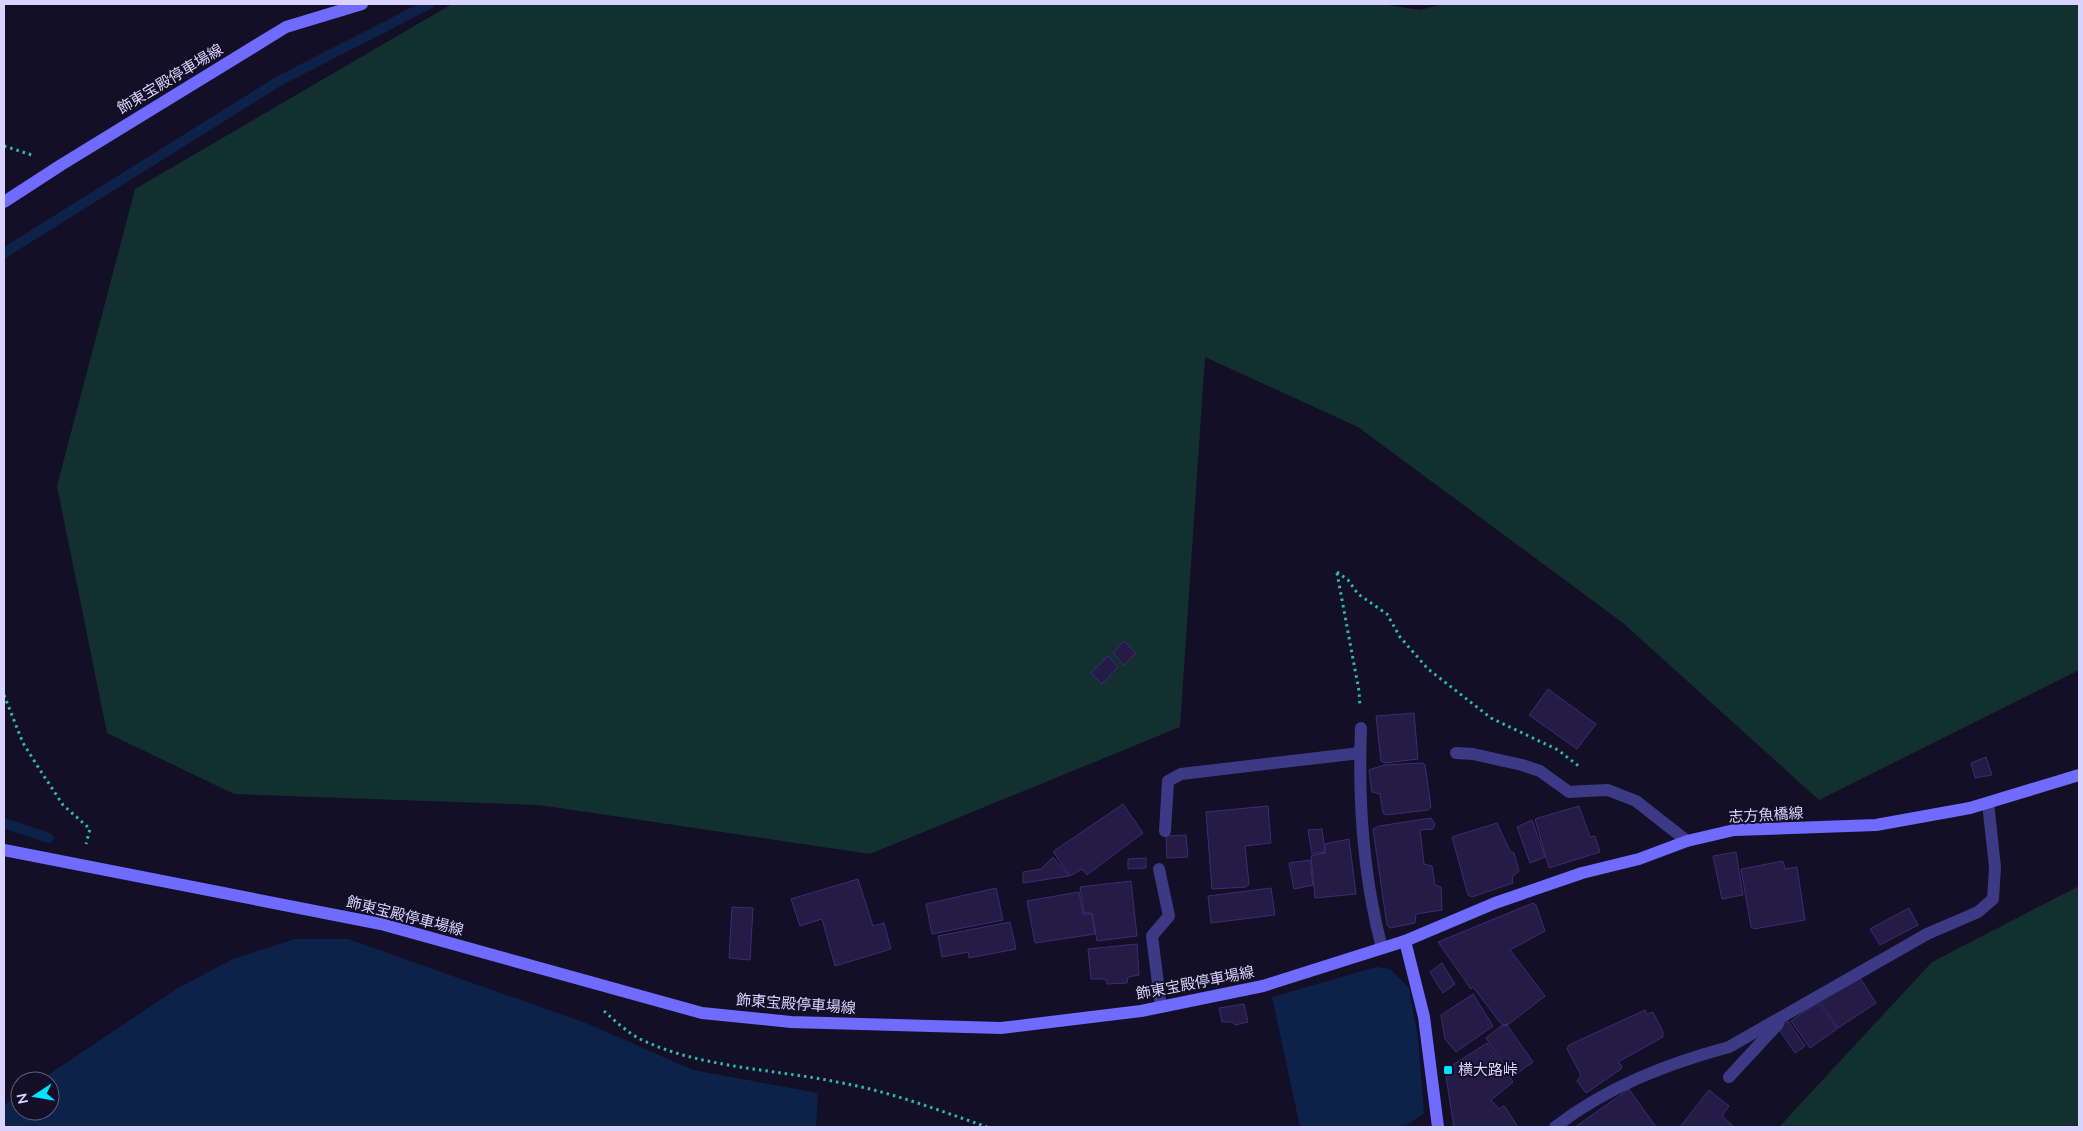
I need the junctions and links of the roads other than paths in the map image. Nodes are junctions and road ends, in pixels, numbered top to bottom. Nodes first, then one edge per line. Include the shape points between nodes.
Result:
1 (362, 4) edge
2 (4, 202) edge
3 (1360, 728) road end
4 (1360, 753) junction
5 (1456, 753) dead end
6 (2079, 775) edge
7 (1988, 803) junction
8 (1165, 831) dead end
9 (1687, 841) junction
10 (4, 850) edge
11 (1159, 869) dead end
12 (1405, 941) junction
13 (1382, 948) junction
14 (1161, 1007) junction
15 (1784, 1015) junction
16 (1729, 1077) dead end
17 (1438, 1127) edge
18 (1555, 1127) edge

1 - 2 main road, 飾東宝殿停車場線 via 286,27
3 - 4 street
4 - 8 street via 1180,774 1168,781
4 - 13 street via 1366,871
5 - 9 street via 1474,754 1540,771 1569,792 1608,790 1636,801
6 - 7 main road, 志方魚橋線
7 - 9 main road, 志方魚橋線 via 1876,826 1734,830
7 - 15 street via 1995,867 1993,899 1978,912 1927,934
9 - 12 main road, 志方魚橋線 via 1495,903
10 - 14 main road, 飾東宝殿停車場線 via 381,924 702,1014 791,1022 1001,1028
11 - 14 street via 1169,916 1152,936
12 - 13 main road, 飾東宝殿停車場線
12 - 17 main road via 1424,1017
13 - 14 main road, 飾東宝殿停車場線 via 1263,986
15 - 16 street
15 - 18 street via 1729,1047 1640,1076 1577,1110

